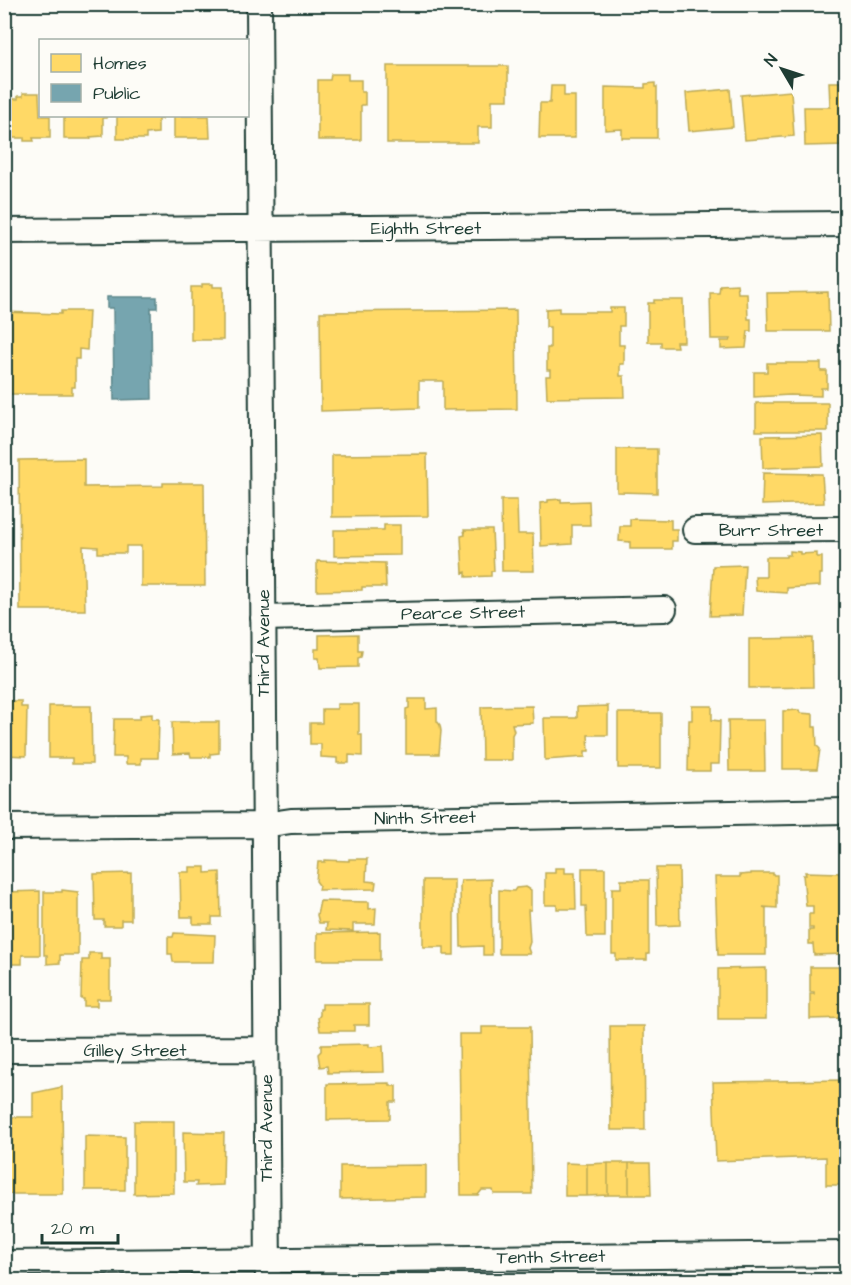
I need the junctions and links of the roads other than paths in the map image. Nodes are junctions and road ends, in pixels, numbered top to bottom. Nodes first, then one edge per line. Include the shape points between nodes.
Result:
1 (259, 4) edge
2 (846, 224) edge
3 (260, 229) junction
4 (4, 231) edge
5 (846, 529) edge
6 (694, 530) dead end
7 (664, 609) dead end
8 (263, 618) junction
9 (846, 811) edge
10 (264, 825) junction
11 (4, 827) edge
12 (266, 1049) junction
13 (4, 1050) edge
14 (846, 1254) edge
15 (4, 1263) edge
16 (268, 1270) edge
17 (54, 1272) edge

1 - 3 street, Third Avenue
2 - 3 street, Eighth Street
3 - 4 street, Eighth Street
3 - 8 street, Third Avenue
5 - 6 street, Burr Street
7 - 8 street, Pearce Street
8 - 10 street, Third Avenue
9 - 10 street, Ninth Street via 291,821
10 - 11 street, Ninth Street
10 - 12 street, Third Avenue
12 - 13 street, Gilley Street
12 - 16 street, Third Avenue
14 - 16 street, Tenth Street
15 - 17 street, Tenth Street
16 - 17 street, Tenth Street

